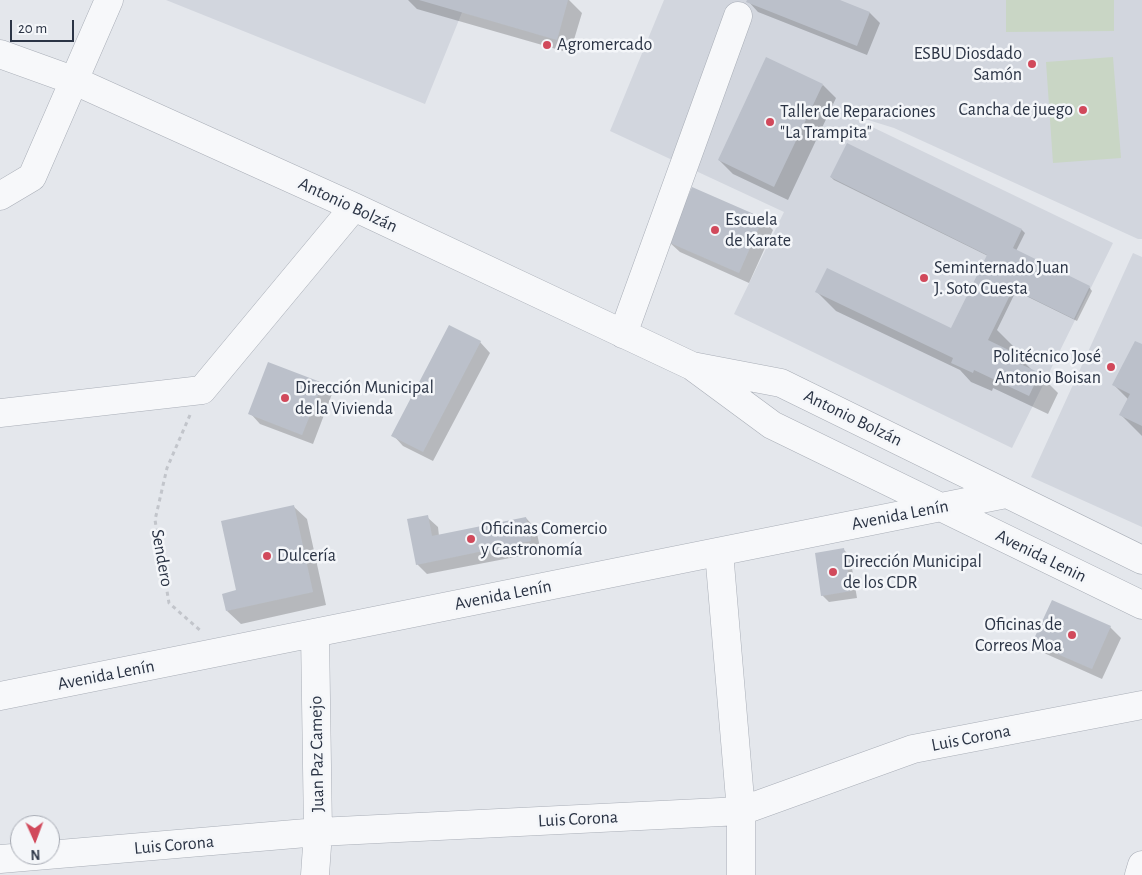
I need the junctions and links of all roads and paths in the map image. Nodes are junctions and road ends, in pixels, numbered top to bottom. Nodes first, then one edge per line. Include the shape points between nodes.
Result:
1 (109, 0) edge
2 (738, 16) dead end
3 (0, 54) edge
4 (75, 81) junction
5 (0, 196) edge
6 (354, 207) junction
7 (623, 334) junction
8 (692, 366) junction
9 (202, 390) junction
10 (0, 414) edge
11 (1006, 494) junction
12 (940, 507) junction
13 (718, 552) junction
14 (1142, 560) edge
15 (1142, 605) edge
16 (315, 633) junction
17 (224, 651) junction
18 (0, 696) edge
19 (1142, 705) edge
20 (741, 811) junction
21 (318, 832) junction
22 (0, 859) edge
23 (1142, 865) edge
24 (314, 875) edge
25 (741, 875) edge
26 (1139, 875) edge

1 - 4 street
2 - 7 street
3 - 4 street, Antonio Bolzán
4 - 5 street via 32,177
4 - 6 street, Antonio Bolzán
6 - 7 street, Antonio Bolzán
6 - 9 street
7 - 8 street, Antonio Bolzán
8 - 11 street, Antonio Bolzán via 781,383
8 - 12 street, Antonio Bolzán via 772,425
9 - 10 street
9 - 17 path, Sendero via 167,468 155,520 169,603
11 - 12 street, Avenida Lenín
11 - 14 street
12 - 13 street, Avenida Lenín
12 - 15 street, Avenida Lenin
13 - 16 street, Avenida Lenín
13 - 20 street
16 - 17 street, Avenida Lenín
16 - 21 street, Juan Paz Camejo
17 - 18 street, Avenida Lenín
19 - 20 street, Luis Corona via 913,750
20 - 21 street, Luis Corona
20 - 25 street
21 - 22 street, Luis Corona
21 - 24 street, Juan Paz Camejo
23 - 26 street

